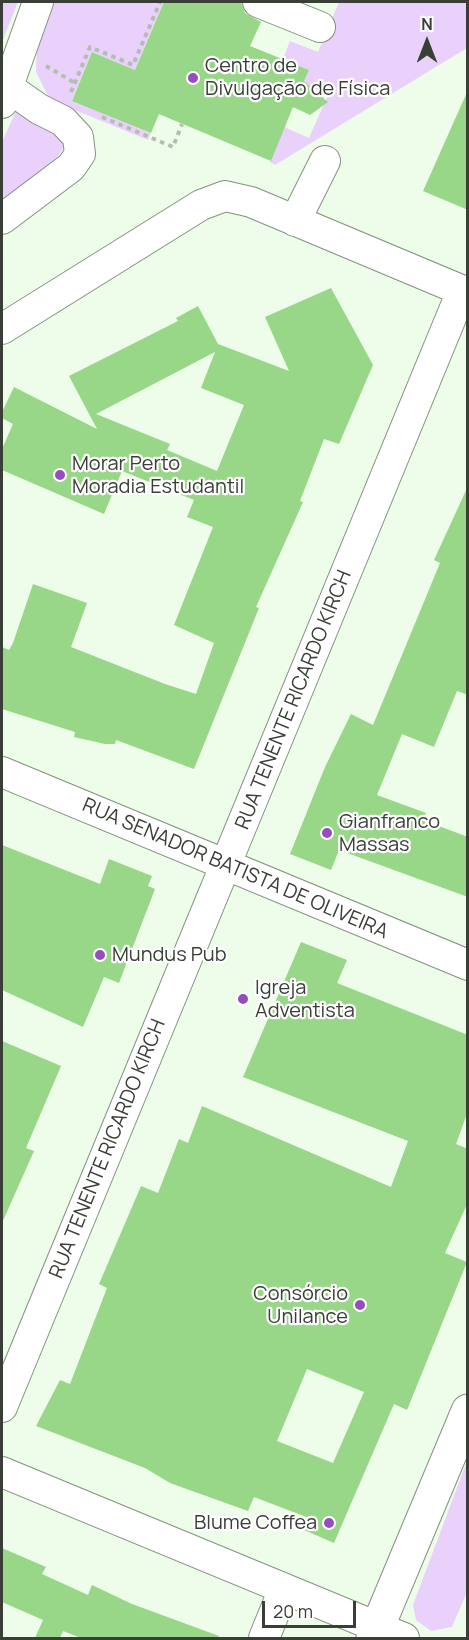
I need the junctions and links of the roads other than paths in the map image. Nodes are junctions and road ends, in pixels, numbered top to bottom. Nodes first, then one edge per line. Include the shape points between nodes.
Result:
1 (38, 2) edge
2 (258, 2) edge
3 (320, 27) dead end
4 (5, 95) edge
5 (325, 161) dead end
6 (2, 219) edge
7 (295, 220) junction
8 (465, 292) edge
9 (2, 329) edge
10 (2, 772) edge
11 (226, 865) junction
12 (468, 965) edge
13 (2, 1407) edge
14 (468, 1411) edge
15 (2, 1472) edge
16 (284, 1589) junction
17 (385, 1635) edge
18 (264, 1638) edge

1 - 4 street
2 - 3 street
4 - 6 street via 63,121 78,137 80,154 71,167
5 - 7 street
7 - 8 street
7 - 9 street via 225,196 201,205
8 - 11 street, RUA TENENTE RICARDO KIRCH
10 - 11 street, RUA SENADOR BATISTA DE OLIVEIRA
11 - 12 street, RUA SENADOR BATISTA DE OLIVEIRA
11 - 13 street, RUA TENENTE RICARDO KIRCH
14 - 17 main road
15 - 16 street
16 - 17 street
16 - 18 street

